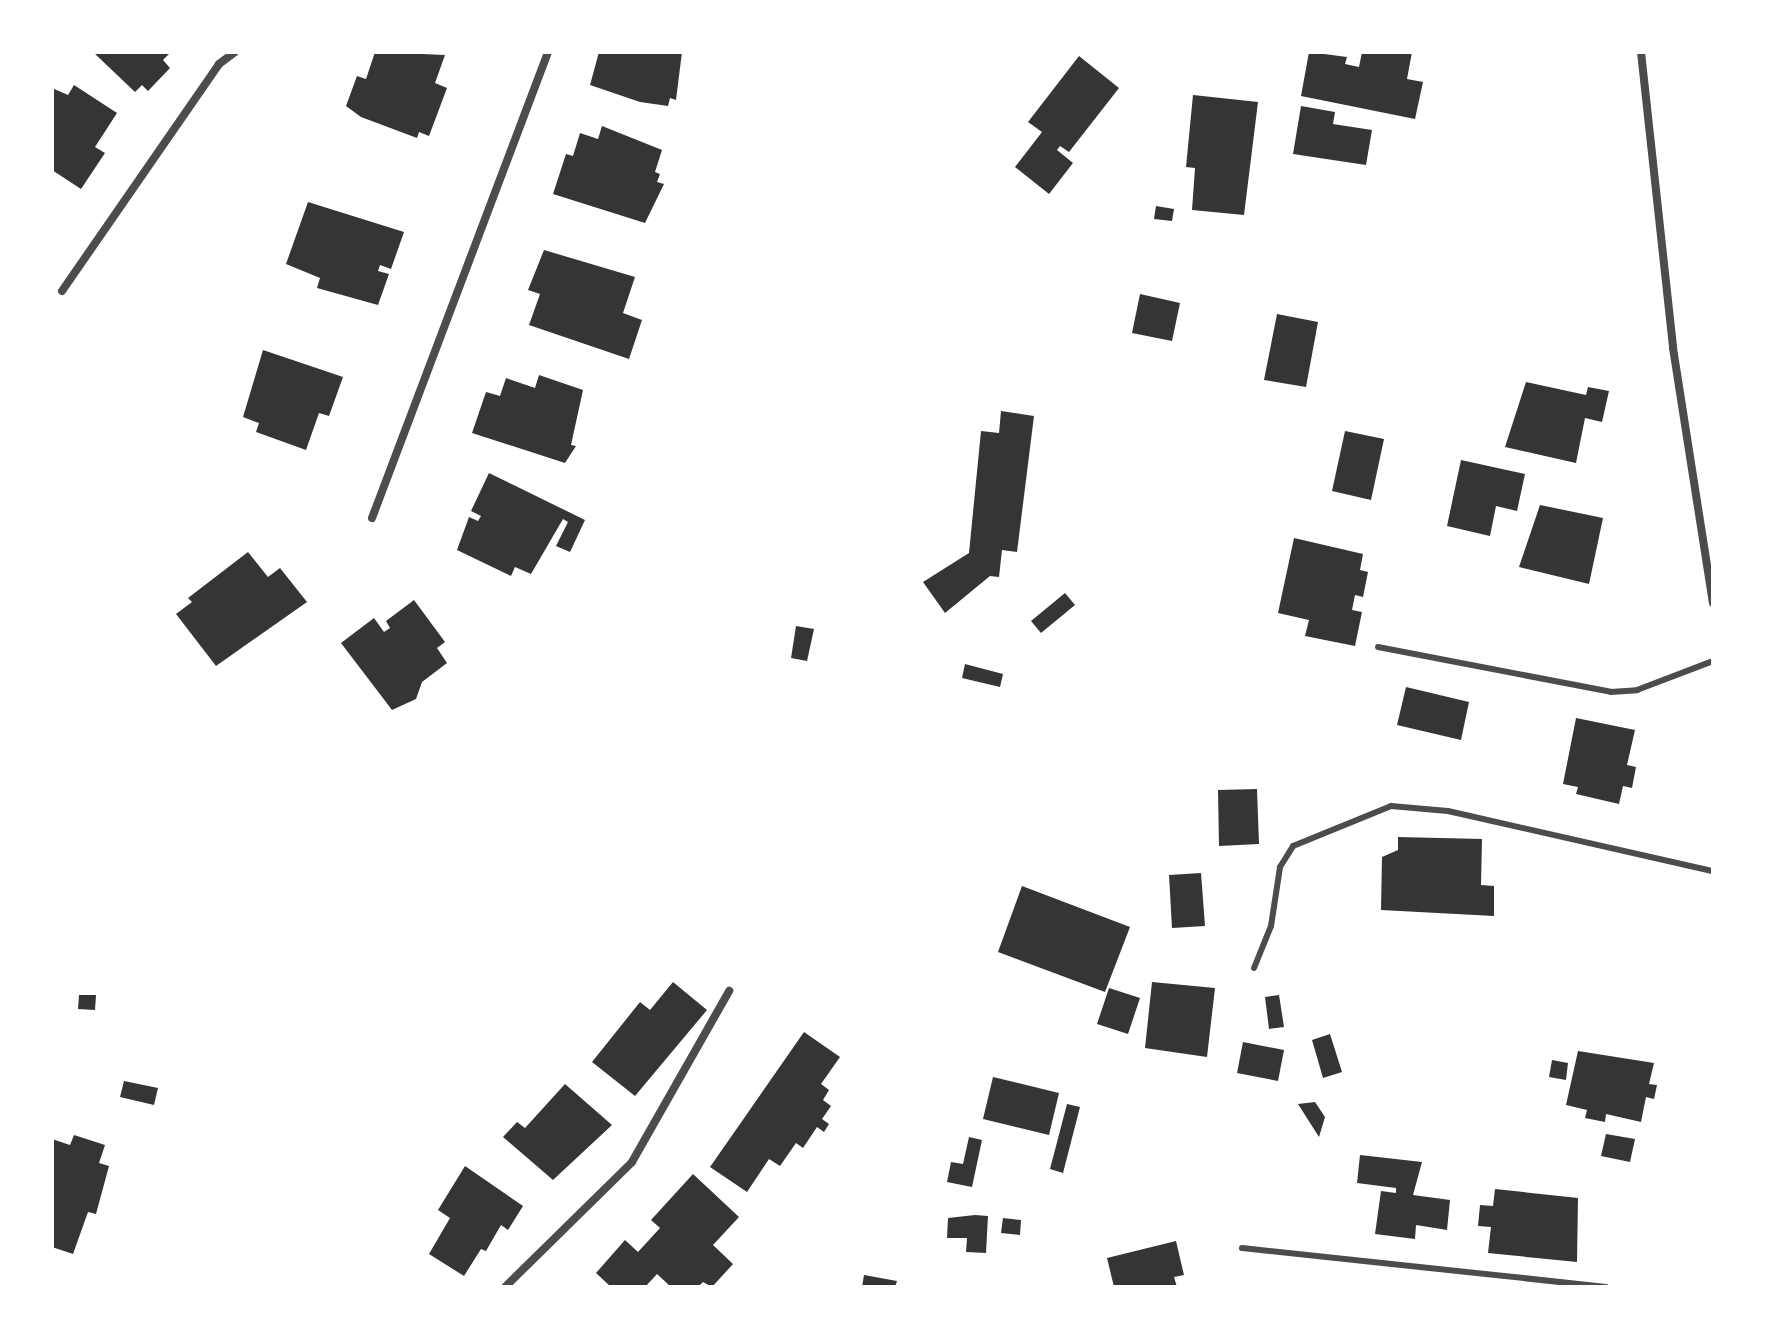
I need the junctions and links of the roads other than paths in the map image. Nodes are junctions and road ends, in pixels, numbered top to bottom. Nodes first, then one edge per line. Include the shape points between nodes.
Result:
1 (235, 52) edge
2 (548, 52) edge
3 (1641, 52) edge
4 (62, 291) dead end
5 (372, 518) dead end
6 (1713, 603) edge
7 (1378, 647) dead end
8 (1713, 661) edge
9 (1713, 871) edge
10 (1254, 968) dead end
11 (729, 991) dead end
12 (1242, 1248) dead end
13 (505, 1287) edge
14 (1606, 1287) edge

1 - 4 street via 219,64
2 - 5 street
3 - 6 street via 1673,348
7 - 8 lane via 1611,692 1637,690
9 - 10 lane via 1448,811 1391,806 1293,846 1280,867 1271,926
11 - 13 street via 632,1162
12 - 14 lane

